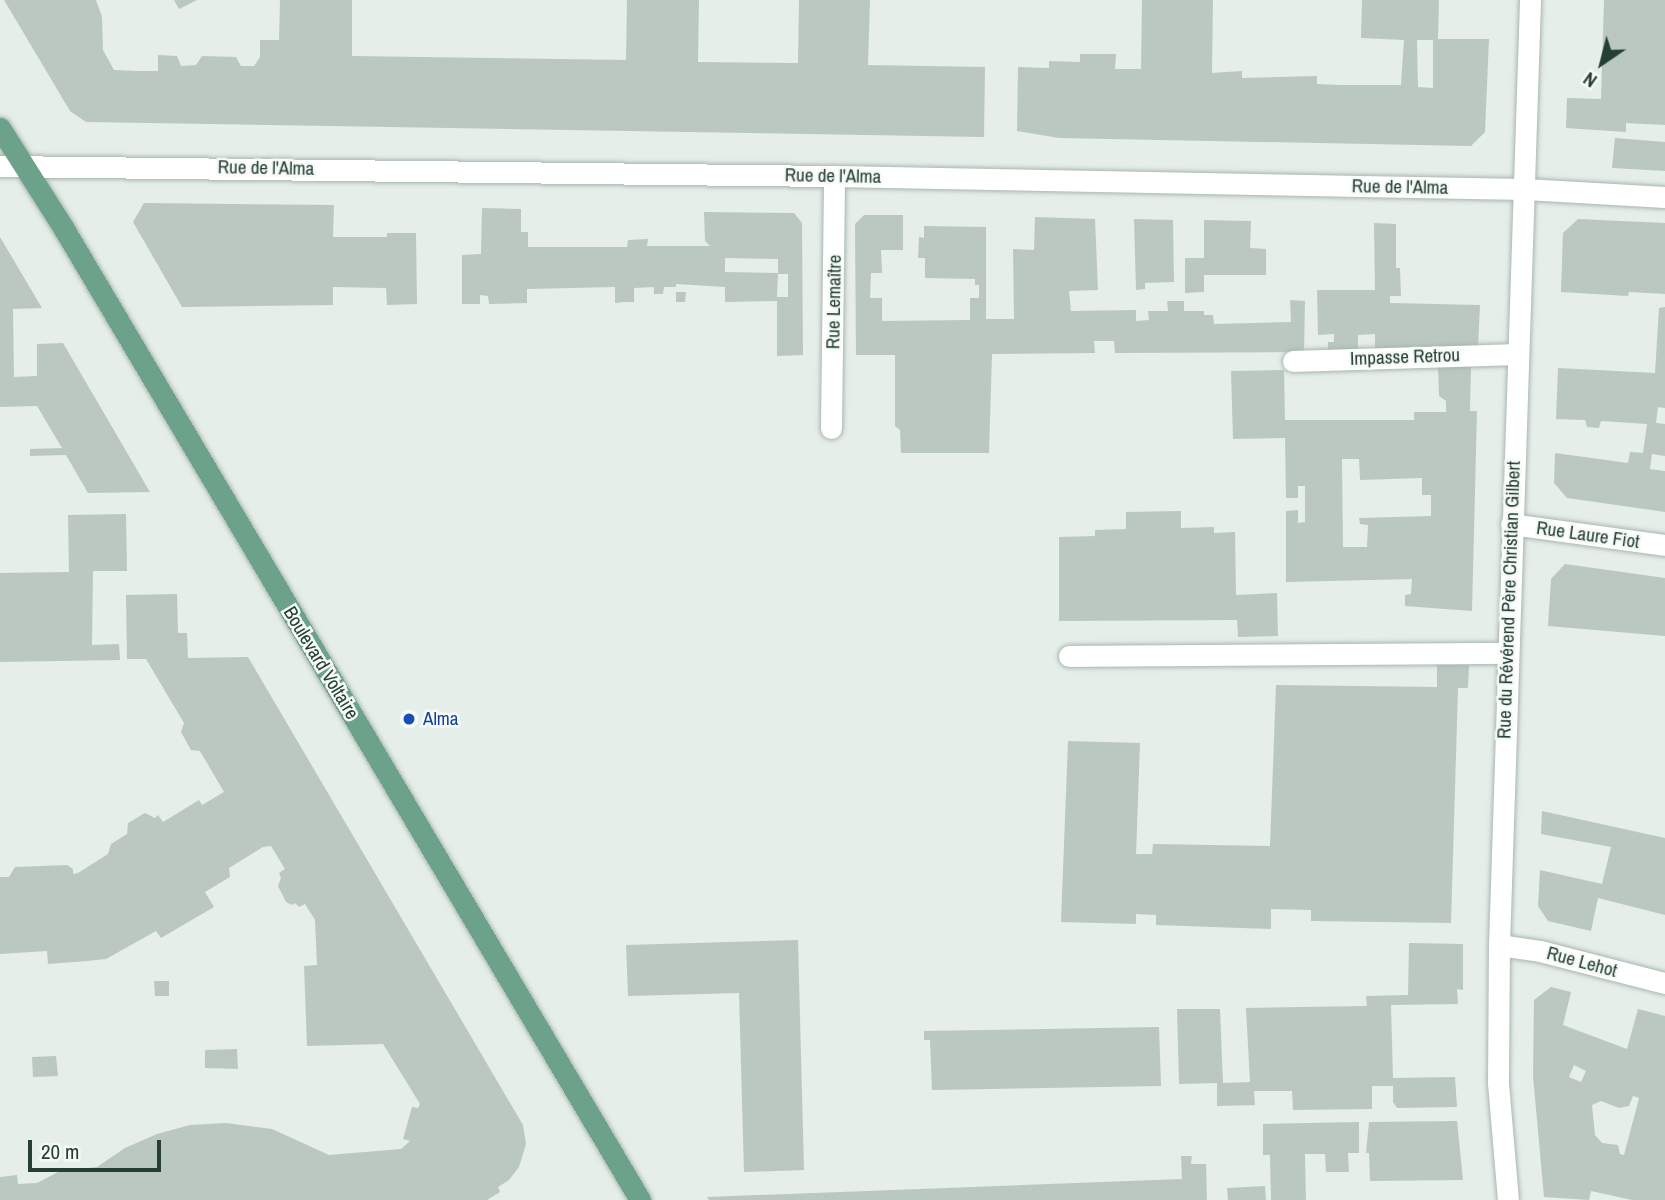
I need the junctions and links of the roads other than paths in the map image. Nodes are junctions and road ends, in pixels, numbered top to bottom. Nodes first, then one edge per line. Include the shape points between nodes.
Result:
1 (1530, 0) edge
2 (0, 128) edge
3 (0, 166) edge
4 (24, 167) junction
5 (834, 176) junction
6 (1525, 189) junction
7 (1665, 197) edge
8 (1517, 354) junction
9 (1293, 361) dead end
10 (831, 428) dead end
11 (1511, 524) junction
12 (1665, 545) edge
13 (1507, 653) junction
14 (1069, 656) dead end
15 (1499, 945) junction
16 (1665, 983) edge
17 (640, 1200) edge
18 (1508, 1200) edge

1 - 6 street, Rue du Révérend Père Christian Gilbert
2 - 4 main road, Boulevard Voltaire
3 - 4 street, Rue de l'Alma
4 - 5 street, Rue de l'Alma
4 - 17 main road, Boulevard Voltaire
5 - 6 street, Rue de l'Alma
5 - 10 street, Rue Lemaître
6 - 7 street, Rue de l'Alma
6 - 8 street, Rue du Révérend Père Christian Gilbert
8 - 9 street, Impasse Retrou
8 - 11 street, Rue du Révérend Père Christian Gilbert
11 - 12 street, Rue Laure Fiot
11 - 13 street, Rue du Révérend Père Christian Gilbert
13 - 14 street
13 - 15 street, Rue du Révérend Père Christian Gilbert
15 - 16 street, Rue Lehot
15 - 18 street, Rue du Révérend Père Christian Gilbert via 1498,1083

